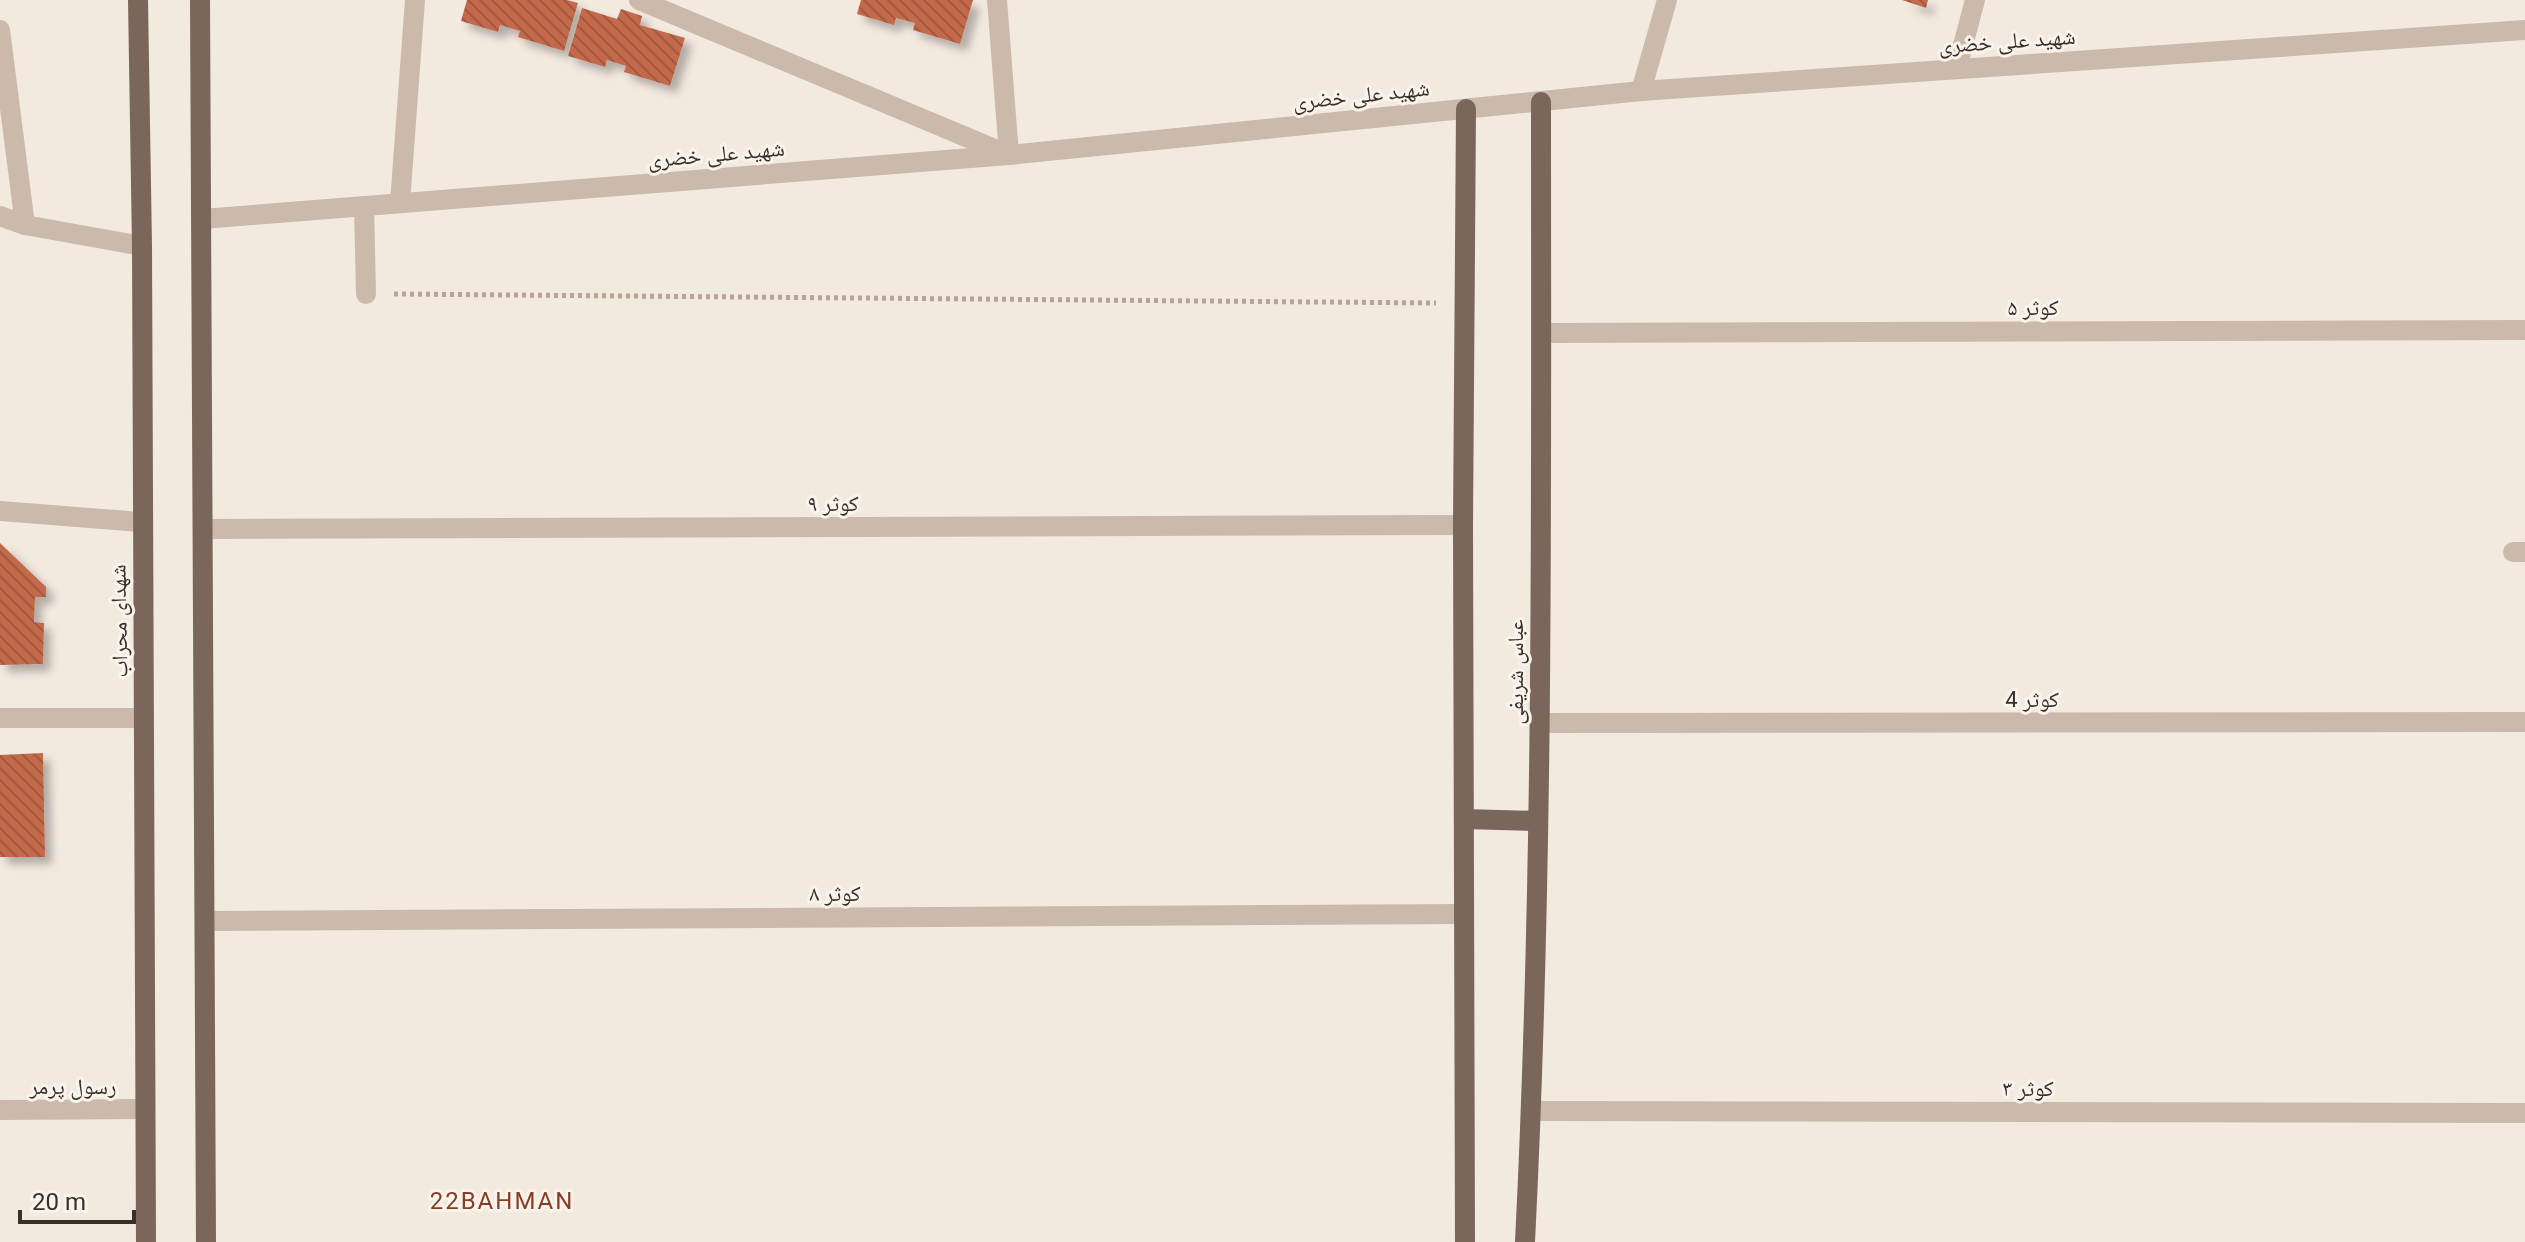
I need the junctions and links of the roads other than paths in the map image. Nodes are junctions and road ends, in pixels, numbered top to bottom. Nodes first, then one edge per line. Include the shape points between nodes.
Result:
1 (138, 0) edge
2 (200, 0) edge
3 (415, 0) edge
4 (639, 0) edge
5 (997, 0) edge
6 (1667, 0) edge
7 (1975, 0) edge
8 (0, 30) edge
9 (2525, 30) edge
10 (1957, 68) junction
11 (1641, 91) junction
12 (1541, 102) junction
13 (1466, 109) junction
14 (1009, 155) junction
15 (400, 203) junction
16 (364, 206) junction
17 (0, 216) edge
18 (202, 219) junction
19 (25, 225) junction
20 (142, 246) junction
21 (366, 294) road end
22 (2525, 330) edge
23 (1541, 333) junction
24 (0, 511) edge
25 (141, 522) junction
26 (1463, 525) junction
27 (204, 529) junction
28 (0, 718) edge
29 (144, 718) junction
30 (2525, 722) edge
31 (1539, 723) junction
32 (1464, 819) junction
33 (1538, 821) junction
34 (1464, 914) junction
35 (206, 921) junction
36 (145, 1109) junction
37 (0, 1110) edge
38 (1532, 1111) junction
39 (2525, 1113) edge
40 (146, 1242) edge
41 (206, 1242) edge
42 (1465, 1242) edge
43 (1525, 1242) edge

1 - 20 main road, شهدای محراب
2 - 18 main road
3 - 15 street
4 - 14 street
5 - 14 street
6 - 11 street
7 - 10 street
8 - 19 street
9 - 10 street, شهید علی خضری
10 - 11 street, شهید علی خضری
11 - 12 street, شهید علی خضری
12 - 13 street, شهید علی خضری
12 - 23 main road, عباس شریفی
13 - 14 street, شهید علی خضری
13 - 26 main road
14 - 15 street, شهید علی خضری
15 - 16 street, شهید علی خضری
16 - 18 street, شهید علی خضری
16 - 21 street
17 - 19 street
18 - 27 main road
19 - 20 street
20 - 25 main road, شهدای محراب
22 - 23 street, کوثر ۵
23 - 31 main road, عباس شریفی
24 - 25 street
25 - 29 main road, شهدای محراب
26 - 27 street, کوثر ۹
26 - 32 main road
27 - 35 main road
28 - 29 street
29 - 36 main road, شهدای محراب
30 - 31 street, کوثر 4
31 - 33 main road, عباس شریفی
32 - 33 main road
32 - 34 main road
33 - 38 main road, عباس شریفی
34 - 35 street, کوثر ۸
34 - 42 main road
35 - 41 main road
36 - 37 street, رسول پرمر
36 - 40 main road, شهدای محراب
38 - 39 street, کوثر ۳
38 - 43 main road, عباس شریفی

